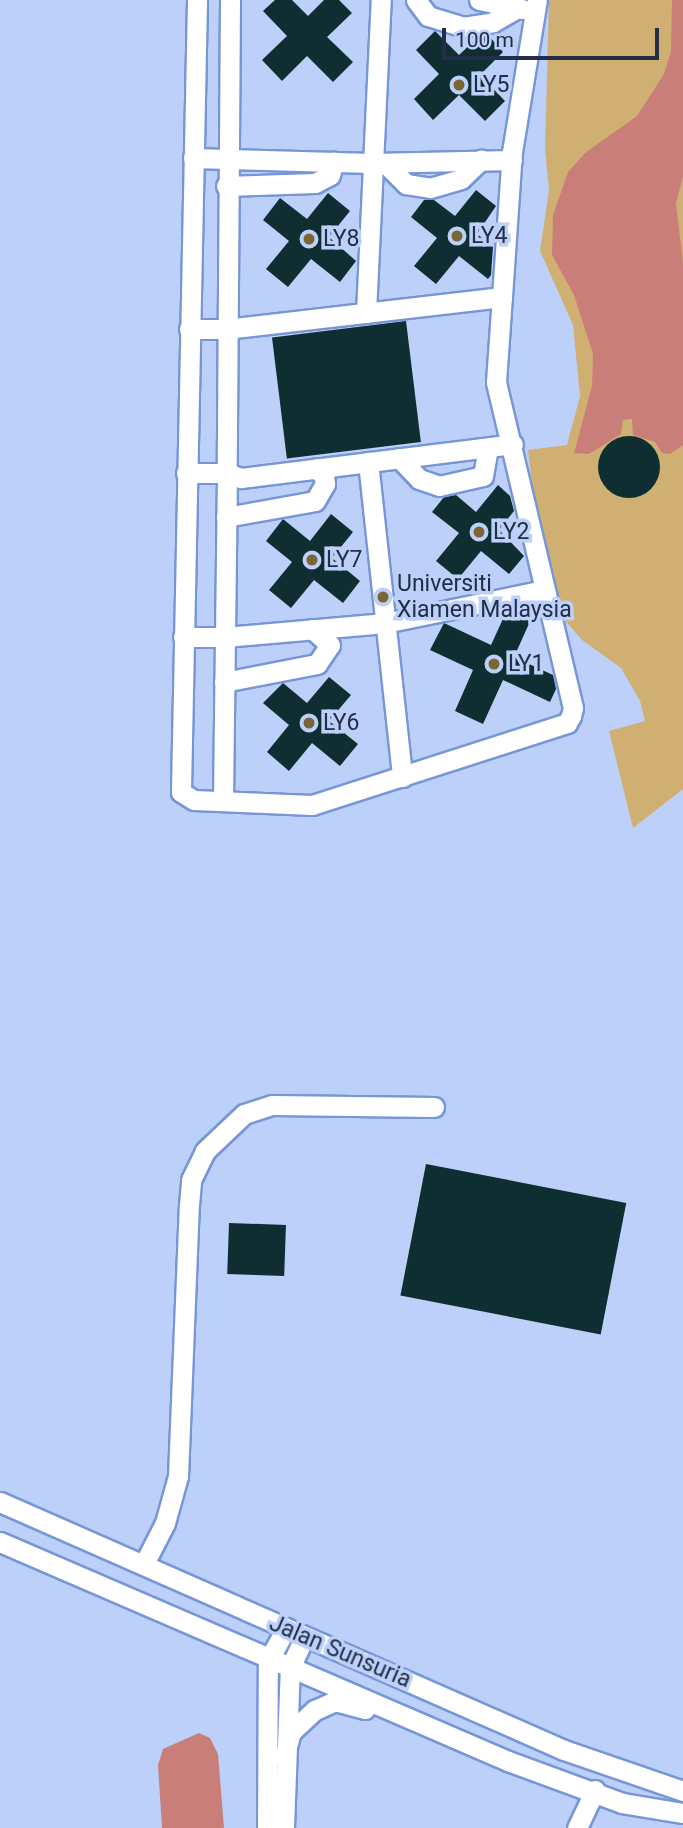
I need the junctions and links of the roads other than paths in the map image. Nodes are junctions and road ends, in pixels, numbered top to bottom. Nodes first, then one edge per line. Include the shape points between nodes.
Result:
1 (197, 0) edge
2 (230, 0) edge
3 (381, 0) edge
4 (416, 0) edge
5 (479, 0) edge
6 (529, 6) edge
7 (193, 158) junction
8 (512, 160) junction
9 (226, 161) junction
10 (334, 162) junction
11 (378, 163) junction
12 (226, 186) junction
13 (502, 297) junction
14 (366, 313) junction
15 (189, 329) junction
16 (226, 329) junction
17 (513, 444) junction
18 (488, 447) junction
19 (399, 458) junction
20 (368, 462) junction
21 (316, 468) junction
22 (186, 473) junction
23 (227, 473) junction
24 (226, 517) junction
25 (544, 590) junction
26 (385, 623) junction
27 (312, 629) junction
28 (183, 637) junction
29 (225, 637) junction
30 (224, 682) junction
31 (402, 777) junction
32 (223, 800) junction
33 (434, 1107) dead end
34 (0, 1502) edge
35 (0, 1542) edge
36 (144, 1564) junction
37 (285, 1630) junction
38 (304, 1638) junction
39 (268, 1661) junction
40 (290, 1668) junction
41 (284, 1758) junction
42 (508, 1760) junction
43 (595, 1790) junction
44 (683, 1791) edge
45 (683, 1813) edge
46 (267, 1828) edge
47 (284, 1828) edge
48 (577, 1828) edge

1 - 7 street
2 - 9 street
3 - 11 street
4 - 6 street via 428,16 463,27 494,22
5 - 6 street
6 - 8 street
7 - 9 street
7 - 15 street
8 - 11 street via 481,160 461,179 430,188 406,184
8 - 13 street
9 - 10 street
9 - 12 street
10 - 11 street
10 - 12 street via 330,176 315,183
11 - 14 street
12 - 16 street
13 - 14 street
13 - 17 street via 496,382
14 - 16 street
15 - 16 street
15 - 22 street
16 - 23 street
17 - 18 street
17 - 25 street
18 - 19 street
18 - 19 street via 483,476 439,486 419,479
19 - 20 street
20 - 21 street
20 - 26 street
21 - 23 street via 241,478
21 - 24 street via 324,475 325,484 316,501
22 - 23 street
22 - 28 street
23 - 24 street
24 - 29 street
25 - 26 street
25 - 31 street via 573,708 567,723
26 - 27 street
26 - 31 street
27 - 29 street
27 - 30 street via 330,645 317,664
28 - 29 street
28 - 32 street via 181,792 194,800
29 - 30 street
30 - 32 street
31 - 32 street via 312,805
33 - 36 street via 272,1105 244,1114 205,1151 191,1180 178,1476 165,1523
34 - 36 street, Jalan Sunsuria
35 - 39 street, Jalan Sunsuria
36 - 37 street, Jalan Sunsuria
37 - 38 street, Jalan Sunsuria
37 - 39 street
38 - 40 street
38 - 44 street, Jalan Sunsuria via 585,1759
39 - 40 street, Jalan Sunsuria
39 - 46 street
40 - 41 street
40 - 42 street, Jalan Sunsuria
41 - 42 street via 291,1732 315,1710 335,1701
41 - 47 street
42 - 43 street, Jalan Sunsuria
43 - 45 street, Jalan Sunsuria via 622,1803
43 - 48 street

